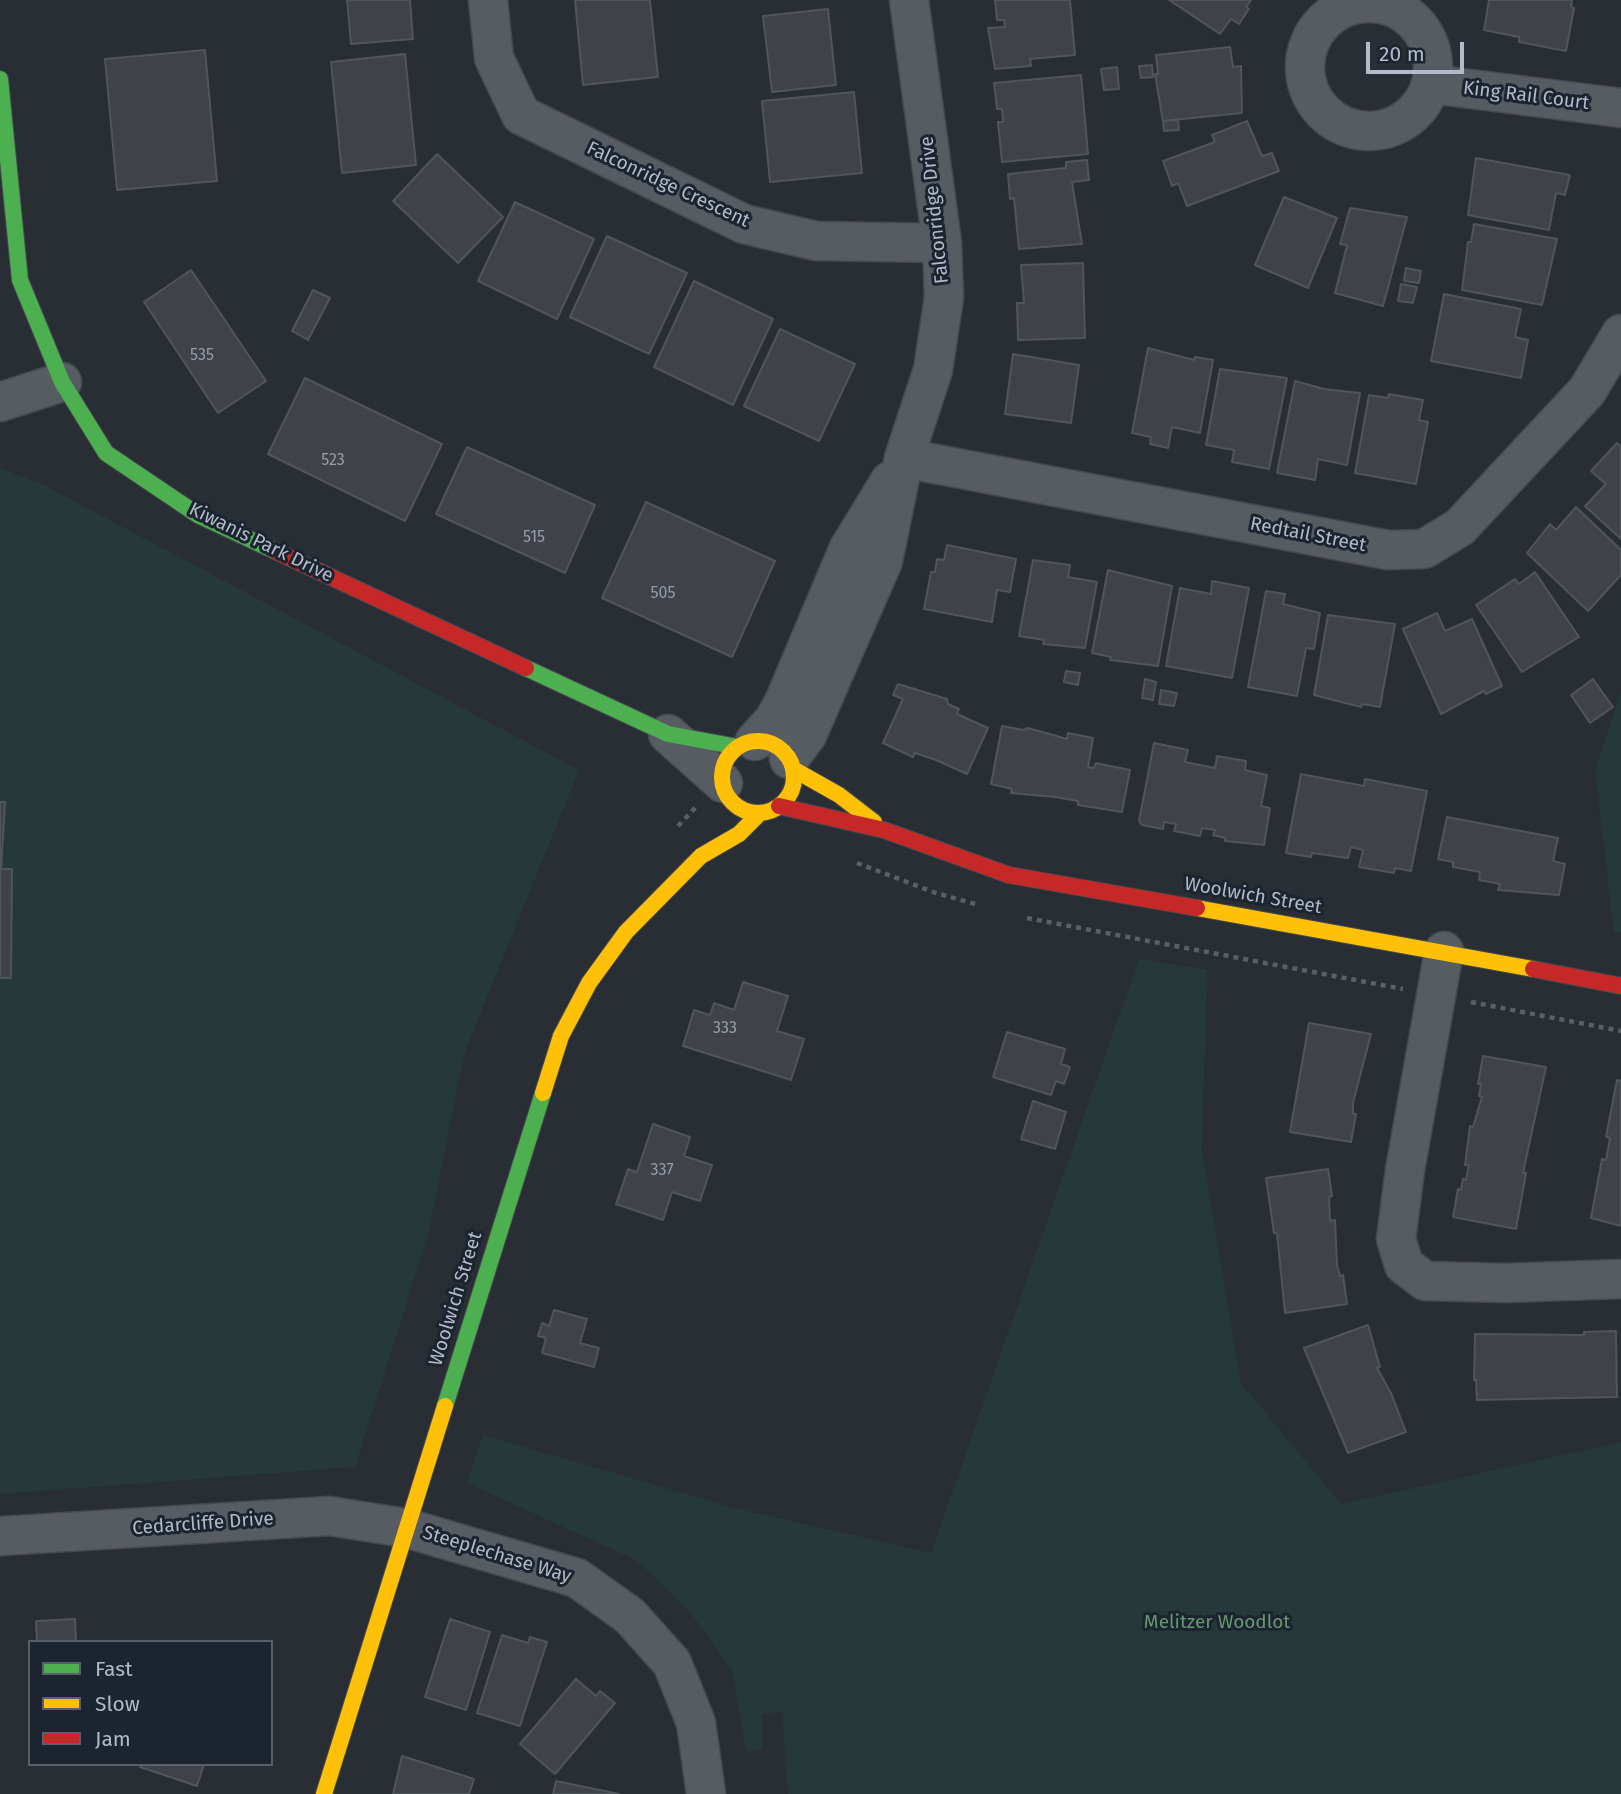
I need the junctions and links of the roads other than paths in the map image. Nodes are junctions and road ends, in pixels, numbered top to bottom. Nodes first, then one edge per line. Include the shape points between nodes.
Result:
1 (488, 0) edge
2 (909, 0) edge
3 (0, 79) edge
4 (1431, 84) dead end
5 (1621, 108) edge
6 (942, 243) junction
7 (1621, 334) edge
8 (62, 382) junction
9 (0, 402) edge
10 (904, 458) junction
11 (668, 734) junction
12 (746, 744) junction
13 (791, 764) junction
14 (723, 794) junction
15 (779, 806) junction
16 (760, 813) junction
17 (884, 830) junction
18 (709, 831) dead end
19 (701, 856) junction
20 (1444, 951) junction
21 (1621, 986) edge
22 (1621, 1279) edge
23 (406, 1528) junction
24 (0, 1536) edge
25 (324, 1794) edge
26 (706, 1794) edge

1 - 6 street, Falconridge Crescent via 494,58 521,115 744,224 816,241
2 - 6 street, Falconridge Drive
3 - 8 street, Kiwanis Park Drive via 20,280
4 - 5 street, King Rail Court
6 - 10 street, Falconridge Drive via 944,297 933,370
7 - 10 street, Redtail Street via 1587,391 1460,527 1424,548 1388,550
8 - 9 street
8 - 11 street, Kiwanis Park Drive via 106,453 198,515
10 - 12 street, Falconridge Drive via 848,550 785,702 774,720
10 - 13 street, Falconridge Drive via 883,561
11 - 12 street, Kiwanis Park Drive
11 - 14 street, Kiwanis Park Drive
12 - 13 street, Woolwich Street via 775,745
12 - 14 street via 725,763
13 - 15 street via 792,790
13 - 17 street, Woolwich Street
14 - 16 street via 741,808
15 - 16 street, Woolwich Street
15 - 17 street, Woolwich Street
16 - 19 street, Woolwich Street via 739,834
17 - 20 street, Woolwich Street via 1009,875
18 - 19 street, Woolwich Street
19 - 23 street, Woolwich Street via 626,932 589,983 561,1036
20 - 21 street, Woolwich Street
20 - 22 street via 1396,1239 1404,1265 1425,1281
23 - 24 street, Cedarcliffe Drive via 330,1516
23 - 25 street, Woolwich Street
23 - 26 street, Steeplechase Way via 577,1578 630,1616 672,1663 696,1723

